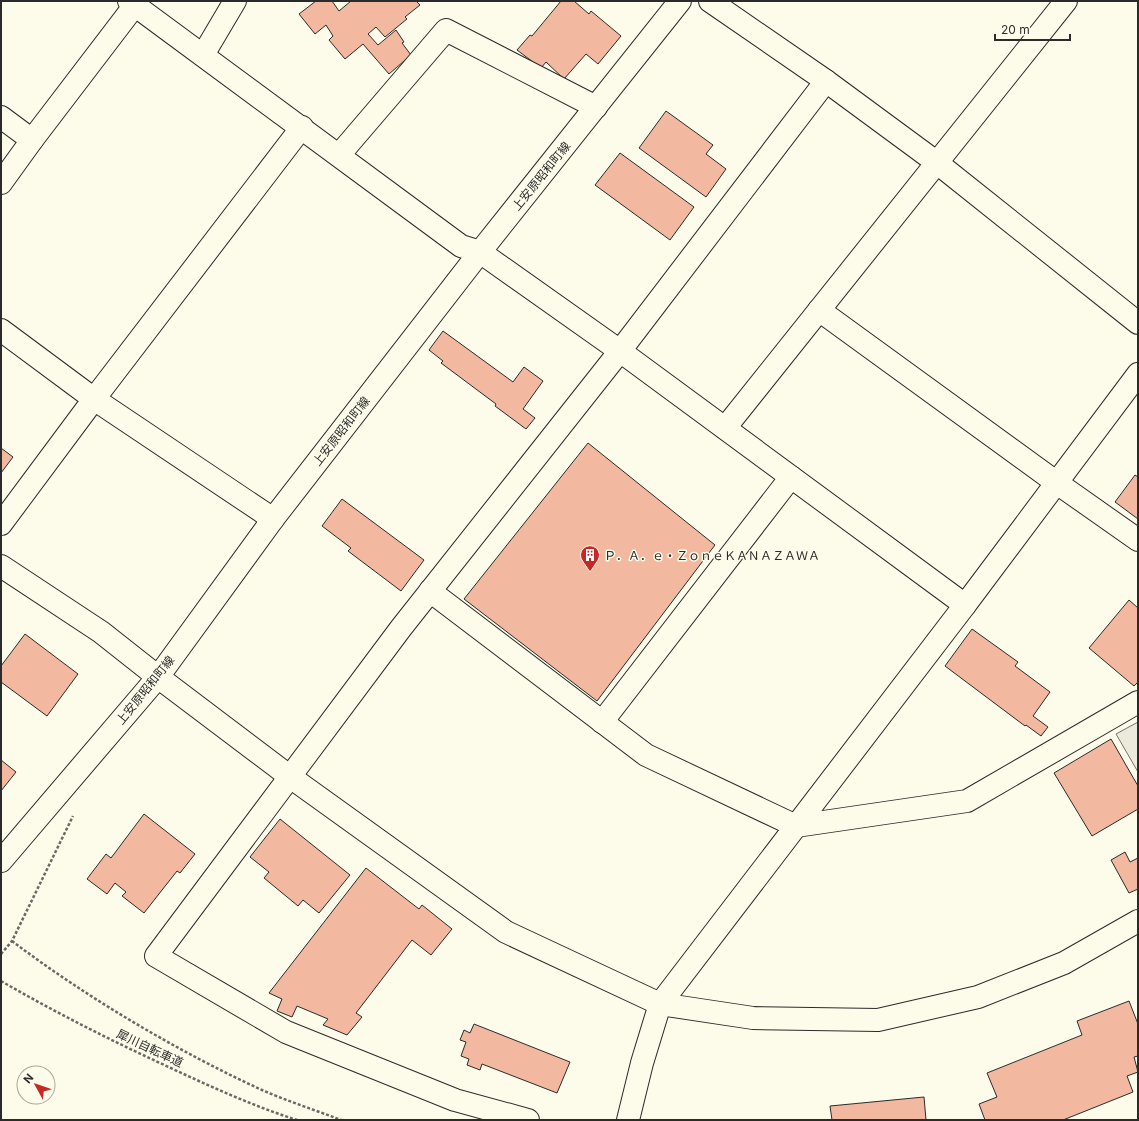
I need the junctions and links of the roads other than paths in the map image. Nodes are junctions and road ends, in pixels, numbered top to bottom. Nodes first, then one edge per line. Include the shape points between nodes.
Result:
1 (235, 1) edge
2 (680, 1) edge
3 (710, 1) edge
4 (1066, 1) edge
5 (132, 3) edge
6 (203, 55) junction
7 (826, 81) junction
8 (596, 107) junction
9 (1, 117) edge
10 (302, 127) junction
11 (32, 140) junction
12 (339, 155) junction
13 (936, 162) junction
14 (1, 182) edge
15 (480, 252) junction
16 (819, 310) junction
17 (1138, 323) edge
18 (1, 330) edge
19 (620, 351) junction
20 (1138, 374) edge
21 (94, 399) junction
22 (724, 428) junction
23 (791, 477) junction
24 (1057, 483) junction
25 (273, 519) junction
26 (1, 524) edge
27 (1138, 540) edge
28 (1, 566) edge
29 (430, 591) junction
30 (965, 605) junction
31 (158, 677) junction
32 (1138, 702) edge
33 (602, 722) junction
34 (289, 776) junction
35 (796, 826) junction
36 (1, 861) edge
37 (1138, 921) edge
38 (660, 1004) junction
39 (528, 1120) edge
40 (628, 1120) edge

1 - 6 street
2 - 8 street, 上安原昭和町線
3 - 7 street
4 - 13 street
5 - 6 street
5 - 11 street
6 - 10 street
7 - 13 street
7 - 19 street
8 - 12 street via 446,30
8 - 15 street, 上安原昭和町線
9 - 11 street
10 - 12 street
10 - 21 street
11 - 14 street
12 - 15 street via 461,246
13 - 16 street
13 - 17 street
15 - 19 street
15 - 25 street, 上安原昭和町線
16 - 22 street
16 - 24 street
18 - 21 street
19 - 22 street
19 - 29 street
20 - 24 street
21 - 25 street
21 - 26 street
22 - 23 street
23 - 30 street
23 - 33 street
24 - 27 street
24 - 30 street
25 - 31 street, 上安原昭和町線
28 - 31 street via 101,632
29 - 33 street
29 - 34 street
30 - 35 street
31 - 34 street
31 - 36 street, 上安原昭和町線
32 - 35 street via 968,801
33 - 35 street via 646,756
34 - 38 street via 506,932
34 - 39 street via 156,956 286,1032 455,1100
35 - 38 street
37 - 38 street via 1064,963 978,997 878,1020 753,1018
38 - 40 street

